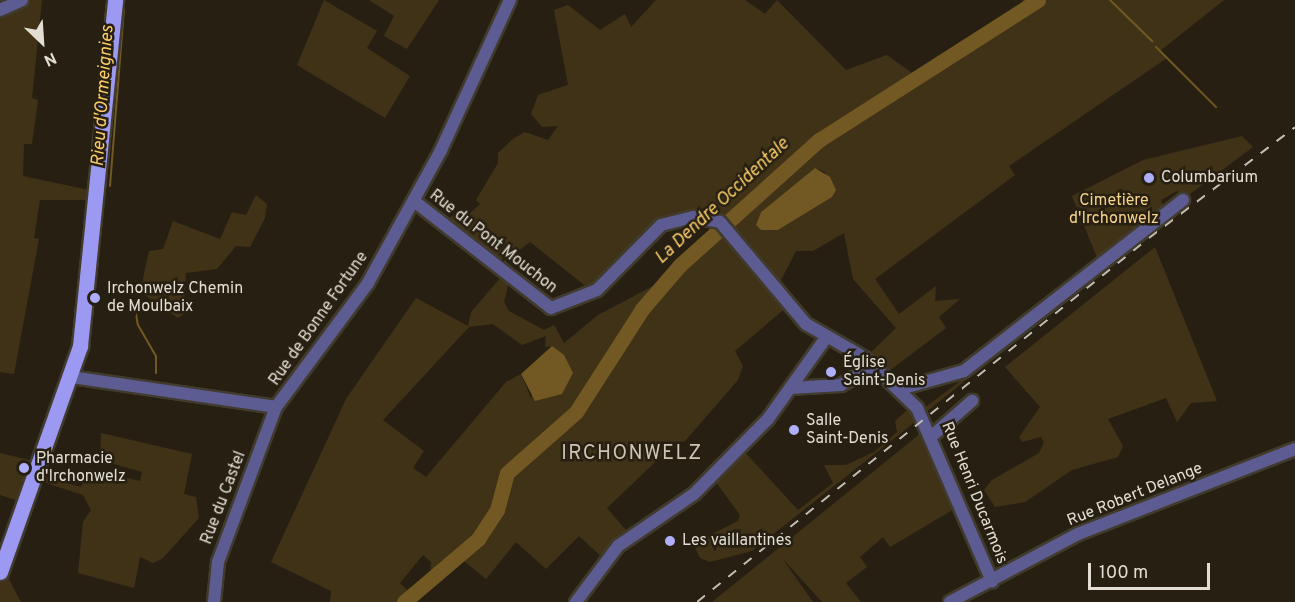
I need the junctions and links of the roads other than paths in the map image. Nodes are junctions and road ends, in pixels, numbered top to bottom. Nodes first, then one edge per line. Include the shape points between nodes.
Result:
1 (22, 0) edge
2 (115, 0) edge
3 (510, 0) edge
4 (0, 10) edge
5 (1183, 200) dead end
6 (414, 201) junction
7 (825, 339) junction
8 (874, 366) junction
9 (71, 377) junction
10 (791, 388) junction
11 (900, 389) junction
12 (972, 401) dead end
13 (276, 407) junction
14 (933, 435) junction
15 (1295, 449) edge
16 (0, 572) edge
17 (992, 581) junction
18 (214, 602) edge
19 (576, 602) edge
20 (950, 602) edge

1 - 4 street
2 - 9 main road via 88,300
3 - 6 street, Rue de Bonne Fortune
5 - 11 street via 964,371
6 - 7 street, Rue du Pont Mouchon via 551,308 597,290 661,225 694,217 724,226 788,306
6 - 13 street, Rue de Bonne Fortune via 368,283
7 - 8 street, Rue du Pont Mouchon
7 - 10 street
8 - 10 street via 841,385
8 - 11 street, Rue Henri Ducarmois
9 - 13 street, Rue de Bonne Fortune
9 - 16 main road
10 - 19 street via 712,477 612,552
11 - 14 street, Rue Henri Ducarmois via 925,418
12 - 14 street
13 - 18 street, Rue du Castel via 218,562
14 - 17 street, Rue Henri Ducarmois
15 - 17 street, Rue Robert Delange via 1078,534
17 - 20 street, Rue Robert Delange

